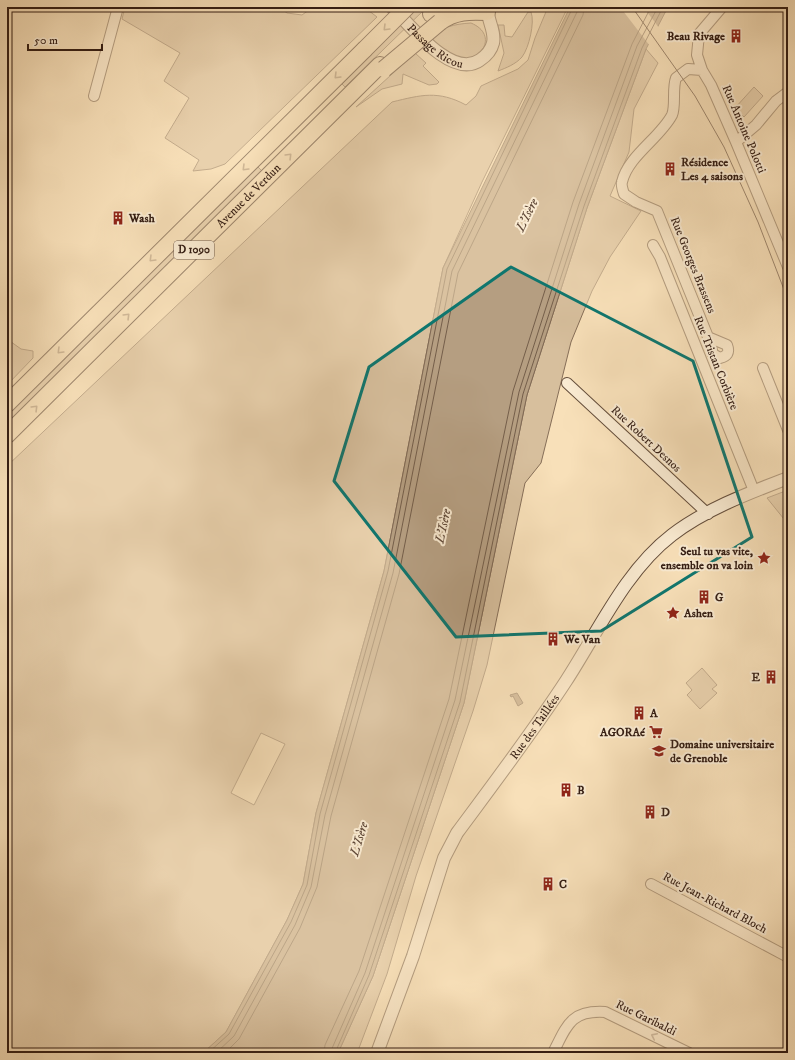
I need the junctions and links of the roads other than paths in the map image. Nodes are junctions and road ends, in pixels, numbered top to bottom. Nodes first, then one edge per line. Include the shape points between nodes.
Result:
1 (118, 7) edge
2 (392, 7) edge
3 (407, 7) edge
4 (722, 7) edge
5 (488, 10) edge
6 (437, 14) edge
7 (702, 70) junction
8 (788, 92) edge
9 (94, 96) dead end
10 (736, 142) junction
11 (653, 245) dead end
12 (788, 267) edge
13 (708, 337) dead end
14 (763, 368) dead end
15 (567, 383) dead end
16 (7, 404) edge
17 (788, 430) edge
18 (7, 435) edge
19 (788, 478) edge
20 (754, 491) junction
21 (708, 514) junction
22 (651, 884) dead end
23 (788, 957) edge
24 (679, 1050) edge
25 (377, 1053) edge
26 (553, 1053) edge
27 (689, 1053) edge

1 - 9 street
2 - 5 street, Passage Ricou via 443,57 463,65 476,63 491,50 493,36
3 -> 16 main road, Avenue de Verdun / D 1090, bridge
4 - 7 street, Rue Antoine Polotti via 699,34 697,55
5 - 6 main road, Avenue de Verdun via 462,12 447,17
18 -> 6 main road, Avenue de Verdun / D 1090, bridge via 307,138
7 - 10 street, Rue Antoine Polotti
7 - 13 street, Rue Georges Brassens via 688,69 676,78 673,113 632,163 622,183 624,194 657,212
8 - 10 street
10 - 12 street, Rue Antoine Polotti
11 - 20 street, Rue Tristan Corbière
14 - 17 street
15 - 21 street, Rue Robert Desnos
19 - 20 street, Rue des Taillées
20 - 21 street, Rue des Taillées
21 - 25 street, Rue des Taillées via 672,535 644,561 621,590 560,689 457,833 444,858 413,956
22 - 23 street, Rue Jean-Richard Bloch
24 -> 26 street, Rue Garibaldi via 605,1012 590,1011 578,1015 565,1029
24 - 27 street, Rue Garibaldi

